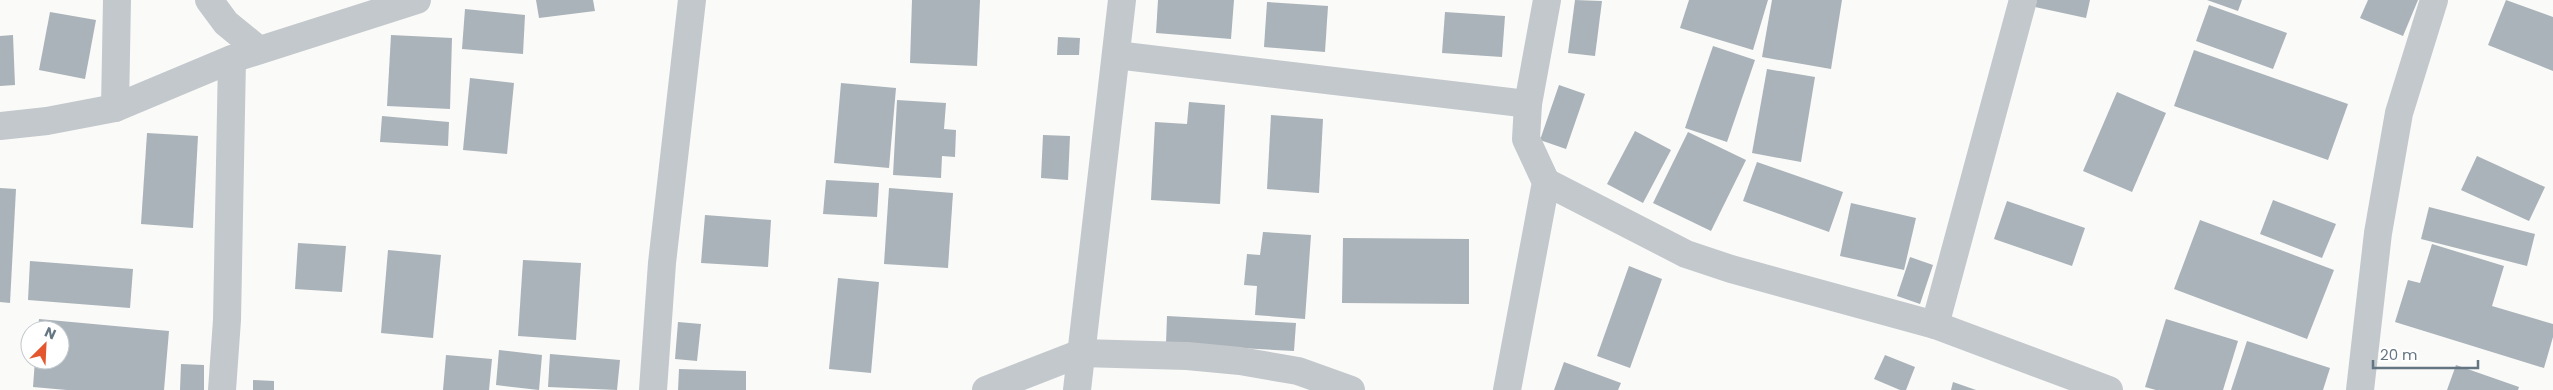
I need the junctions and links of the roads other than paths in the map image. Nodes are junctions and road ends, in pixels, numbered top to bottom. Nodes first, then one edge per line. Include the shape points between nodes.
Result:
1 (117, 0) edge
2 (209, 0) edge
3 (417, 0) edge
4 (692, 0) edge
5 (1122, 0) edge
6 (1547, 0) edge
7 (2023, 0) edge
8 (2434, 0) edge
9 (259, 50) junction
10 (1116, 55) junction
11 (232, 59) junction
12 (1528, 104) junction
13 (115, 108) junction
14 (0, 126) edge
15 (1546, 182) junction
16 (1935, 326) junction
17 (1081, 353) junction
18 (222, 390) edge
19 (653, 390) edge
20 (986, 390) edge
21 (1077, 390) edge
22 (1351, 390) edge
23 (1507, 390) edge
24 (2109, 390) edge
25 (2360, 390) edge

1 - 13 street
2 - 9 street via 226,23
3 - 9 street
4 - 19 street via 662,263
5 - 10 street
6 - 12 street
7 - 16 street
8 - 25 street via 2399,113 2378,232
9 - 11 street
10 - 12 street
10 - 17 street
11 - 13 street
11 - 18 street via 227,320
12 - 15 street via 1526,139
13 - 14 street
15 - 16 street via 1686,254
15 - 23 street
16 - 24 street
17 - 20 street
17 - 21 street
17 - 22 street via 1240,361 1298,371

